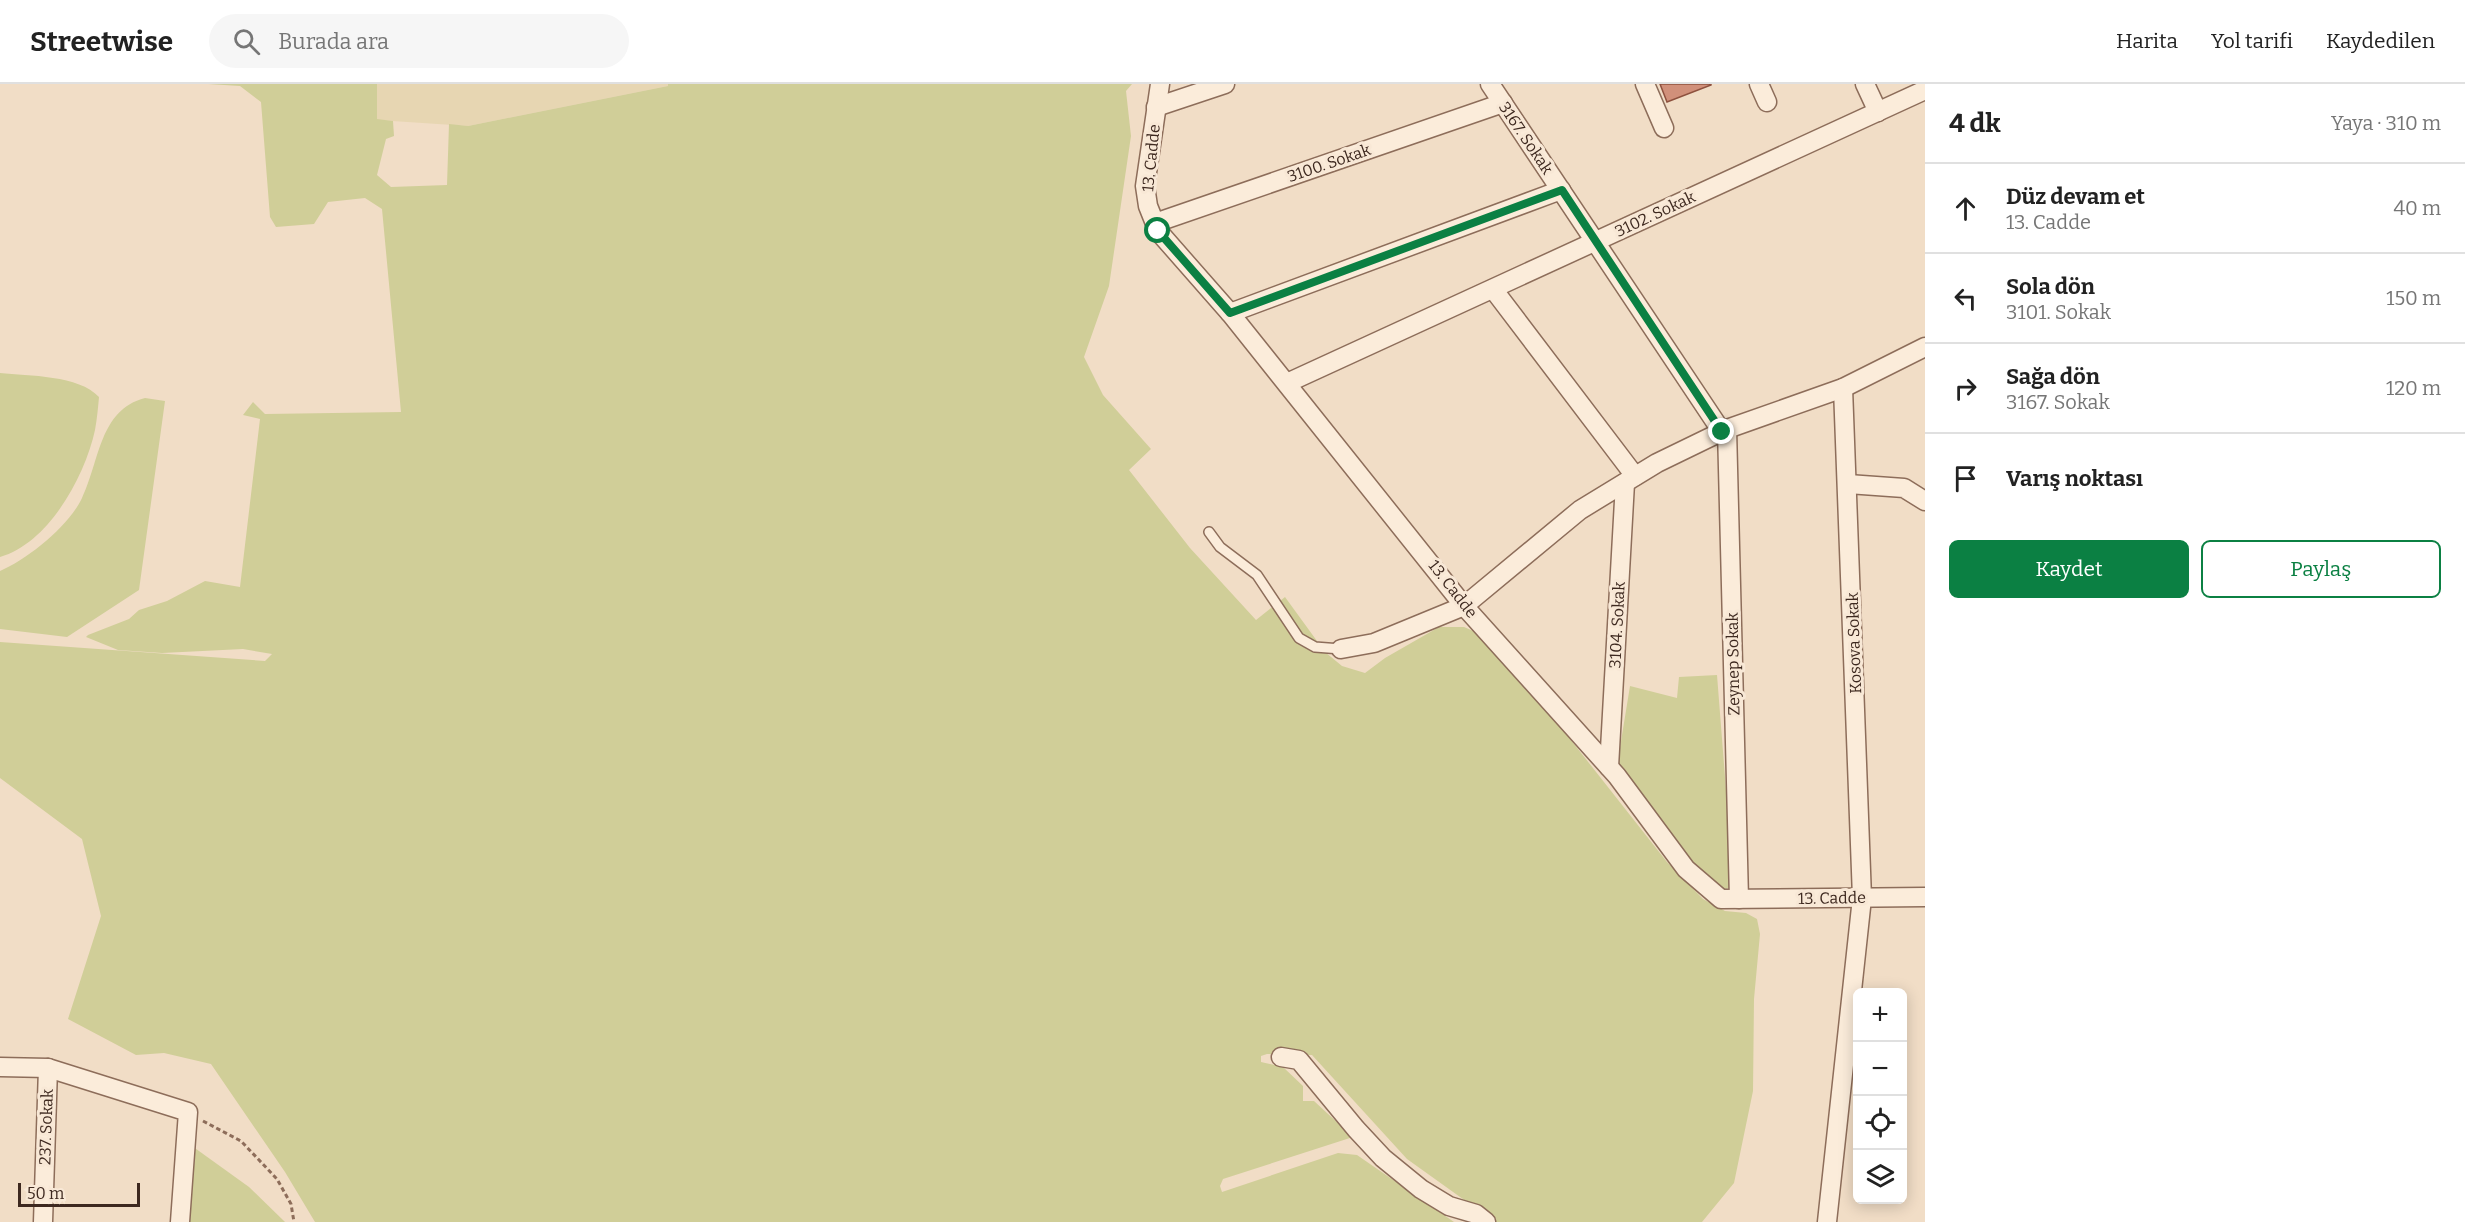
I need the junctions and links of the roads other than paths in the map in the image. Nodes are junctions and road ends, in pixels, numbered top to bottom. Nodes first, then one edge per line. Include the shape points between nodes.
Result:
1 (1160, 84) edge
2 (1225, 84) edge
3 (1490, 84) edge
4 (1645, 84) edge
5 (1759, 84) edge
6 (1865, 84) edge
7 (1925, 90) edge
8 (1767, 102) dead end
9 (1503, 104) junction
10 (1156, 107) junction
11 (1878, 112) junction
12 (1664, 128) dead end
13 (1562, 190) junction
14 (1155, 223) junction
15 (1595, 241) junction
16 (1493, 289) junction
17 (1230, 313) junction
18 (1925, 347) edge
19 (1287, 383) junction
20 (1844, 388) junction
21 (1724, 430) junction
22 (1630, 479) junction
23 (1848, 484) junction
24 (1925, 501) edge
25 (1209, 532) dead end
26 (1464, 606) junction
27 (1341, 649) joint
28 (1609, 767) junction
29 (1925, 897) edge
30 (1862, 898) junction
31 (1739, 899) junction
32 (1281, 1057) dead end
33 (0, 1067) edge
34 (48, 1068) junction
35 (43, 1222) edge
36 (180, 1222) edge
37 (1486, 1222) edge
38 (1827, 1222) edge

1 - 10 street, 13. Cadde
2 - 10 street
3 - 9 street, 3167. Sokak
4 - 12 street
5 - 8 street
6 - 11 street
7 - 11 street, 3102. Sokak
9 - 13 street, 3167. Sokak
9 - 14 street, 3100. Sokak
10 - 14 street, 13. Cadde via 1145,186
11 - 15 street, 3102. Sokak
13 - 15 street, 3167. Sokak
13 - 17 street
14 - 17 street, 13. Cadde
15 - 16 street, 3102. Sokak
15 - 21 street, 3167. Sokak
16 - 19 street, 3102. Sokak
16 - 22 street
17 - 19 street, 13. Cadde
18 - 20 street
19 - 26 street, 13. Cadde
20 - 21 street
20 - 23 street, Kosova Sokak
21 - 22 street
21 - 31 street, Zeynep Sokak
22 - 26 street via 1580,510
22 - 28 street, 3104. Sokak
23 - 24 street via 1904,488
23 - 30 street, Kosova Sokak
25 - 27 lane via 1220,547 1257,575 1299,638 1316,646
26 - 27 street via 1374,643
26 - 28 street, 13. Cadde
28 - 31 street, 13. Cadde via 1686,869 1721,899
29 - 30 street, 13. Cadde
30 - 31 street, 13. Cadde
30 - 38 street, Kosova Sokak
32 - 37 street via 1299,1060 1383,1158 1421,1189
33 - 34 street
34 - 35 street, 237. Sokak
34 - 36 street via 188,1112

